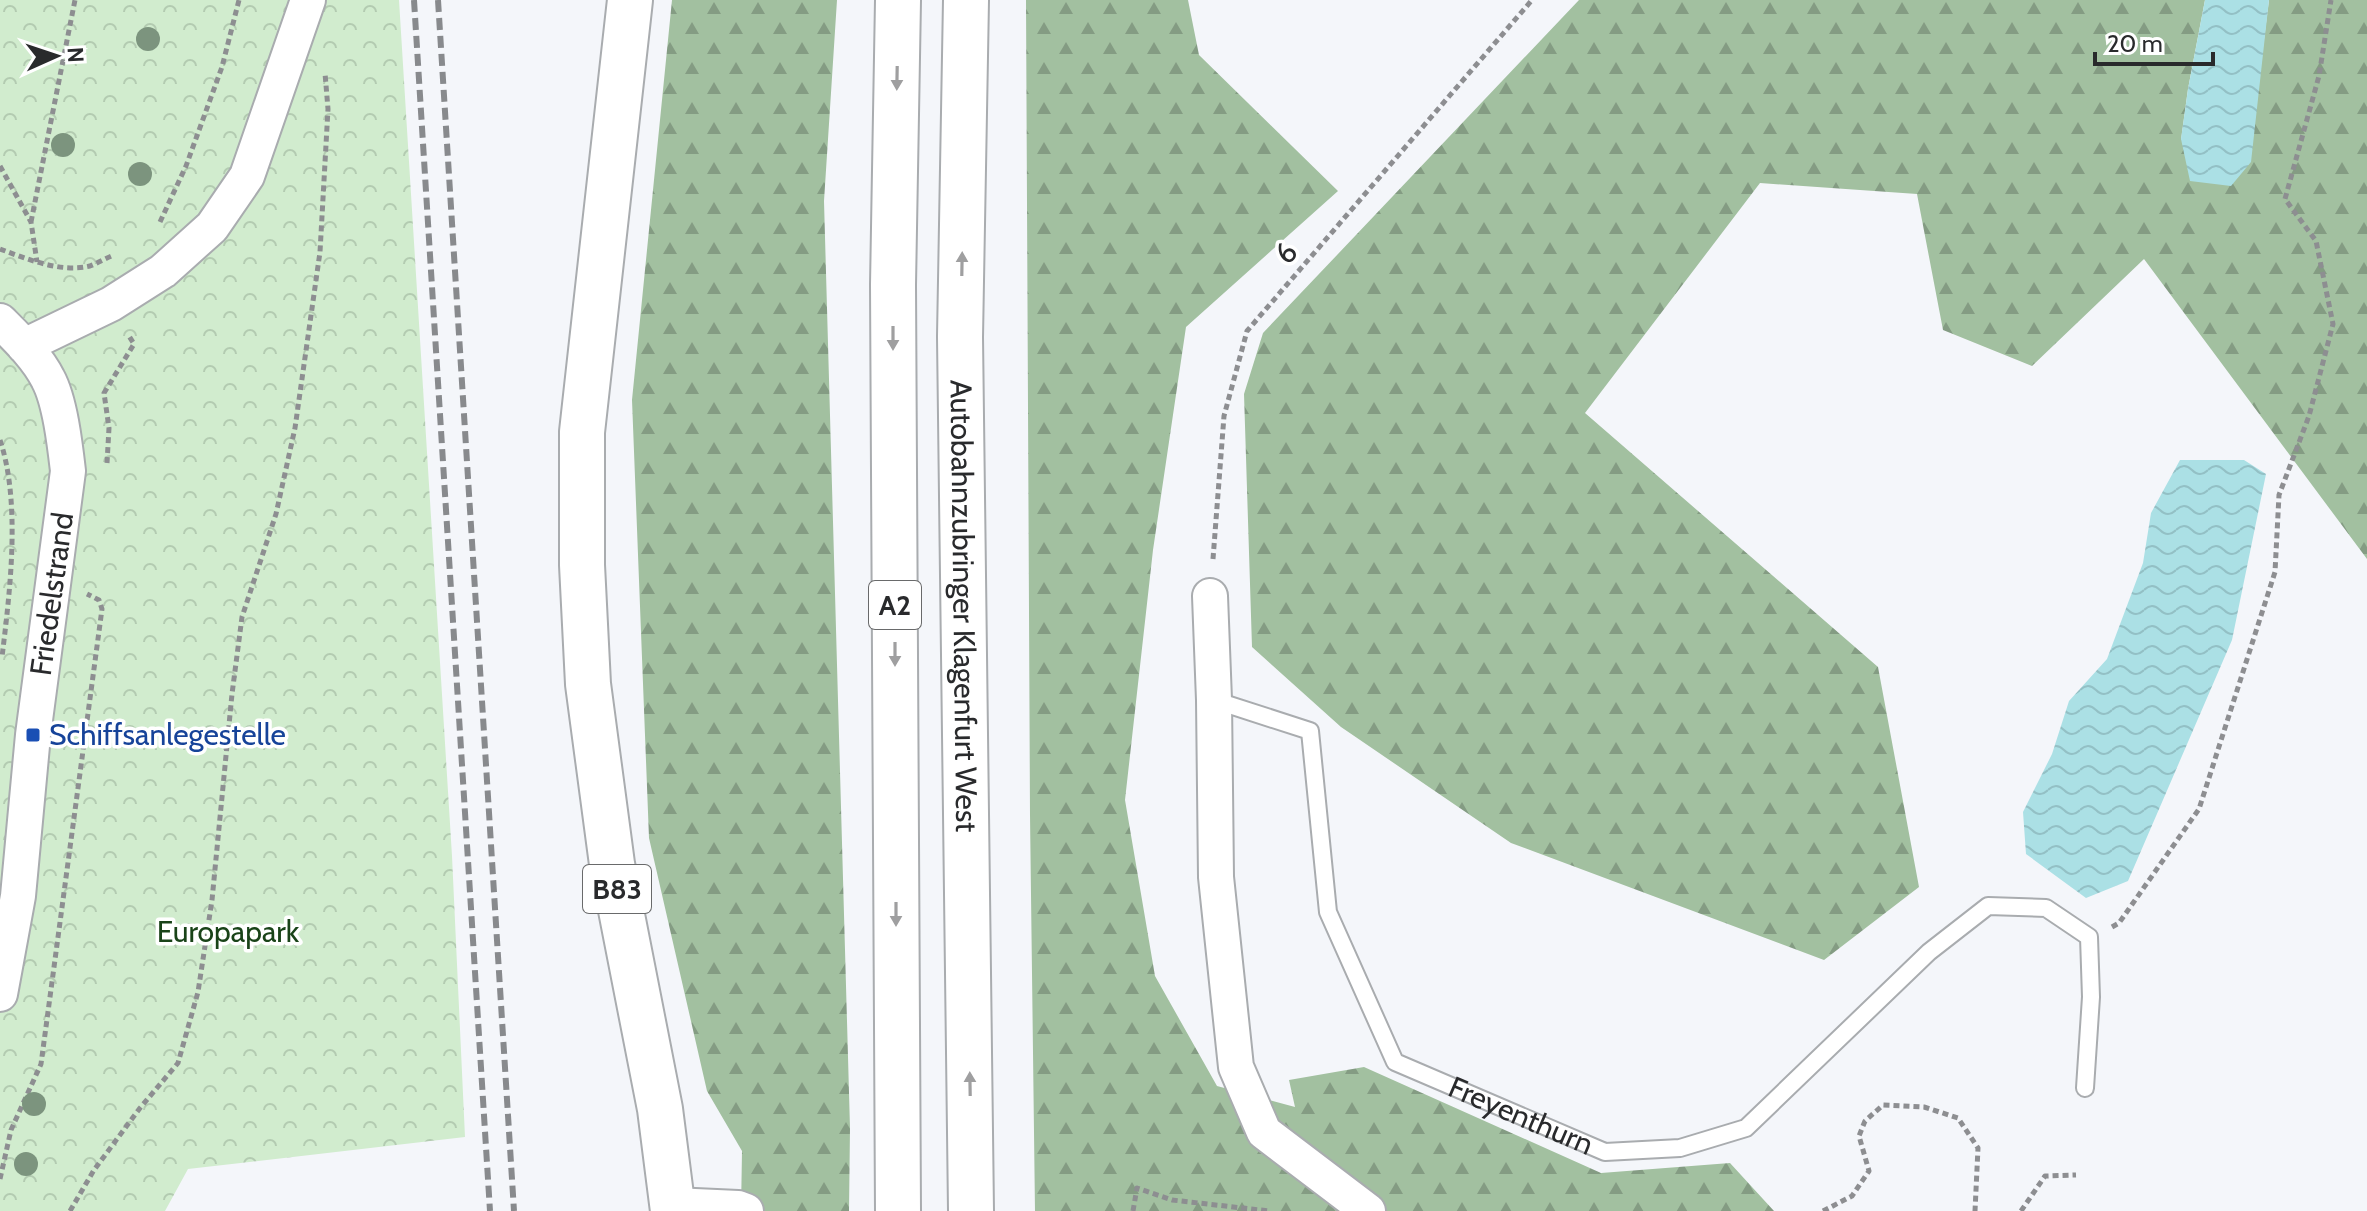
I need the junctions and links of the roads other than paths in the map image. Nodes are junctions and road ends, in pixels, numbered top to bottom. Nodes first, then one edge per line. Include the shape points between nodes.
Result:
1 (308, 0) edge
2 (630, 0) edge
3 (898, 0) edge
4 (966, 0) edge
5 (0, 321) edge
6 (24, 346) junction
7 (1210, 596) road end
8 (1214, 700) junction
9 (0, 994) edge
10 (2085, 1088) dead end
11 (673, 1208) edge
12 (746, 1211) edge
13 (898, 1211) edge
14 (971, 1211) edge
15 (1368, 1211) edge

1 - 6 street via 247,176 212,227 163,271 111,304
2 - 11 main road, B83 via 582,432 582,565 588,684 612,864 660,1109
3 -> 13 main road, A2 via 893,285
14 -> 4 main road, Autobahnzubringer Klagenfurt West / A2 via 960,337
5 - 6 street, Friedelstrand
6 - 9 street, Friedelstrand via 49,379 68,471 18,896
7 - 8 street
8 - 10 lane, Freyenthurn via 1310,731 1328,912 1395,1062 1605,1152 1680,1148 1746,1128 1929,952 1988,906 2046,908 2089,937
8 - 15 street via 1216,877 1236,1067 1264,1132
11 - 12 street

